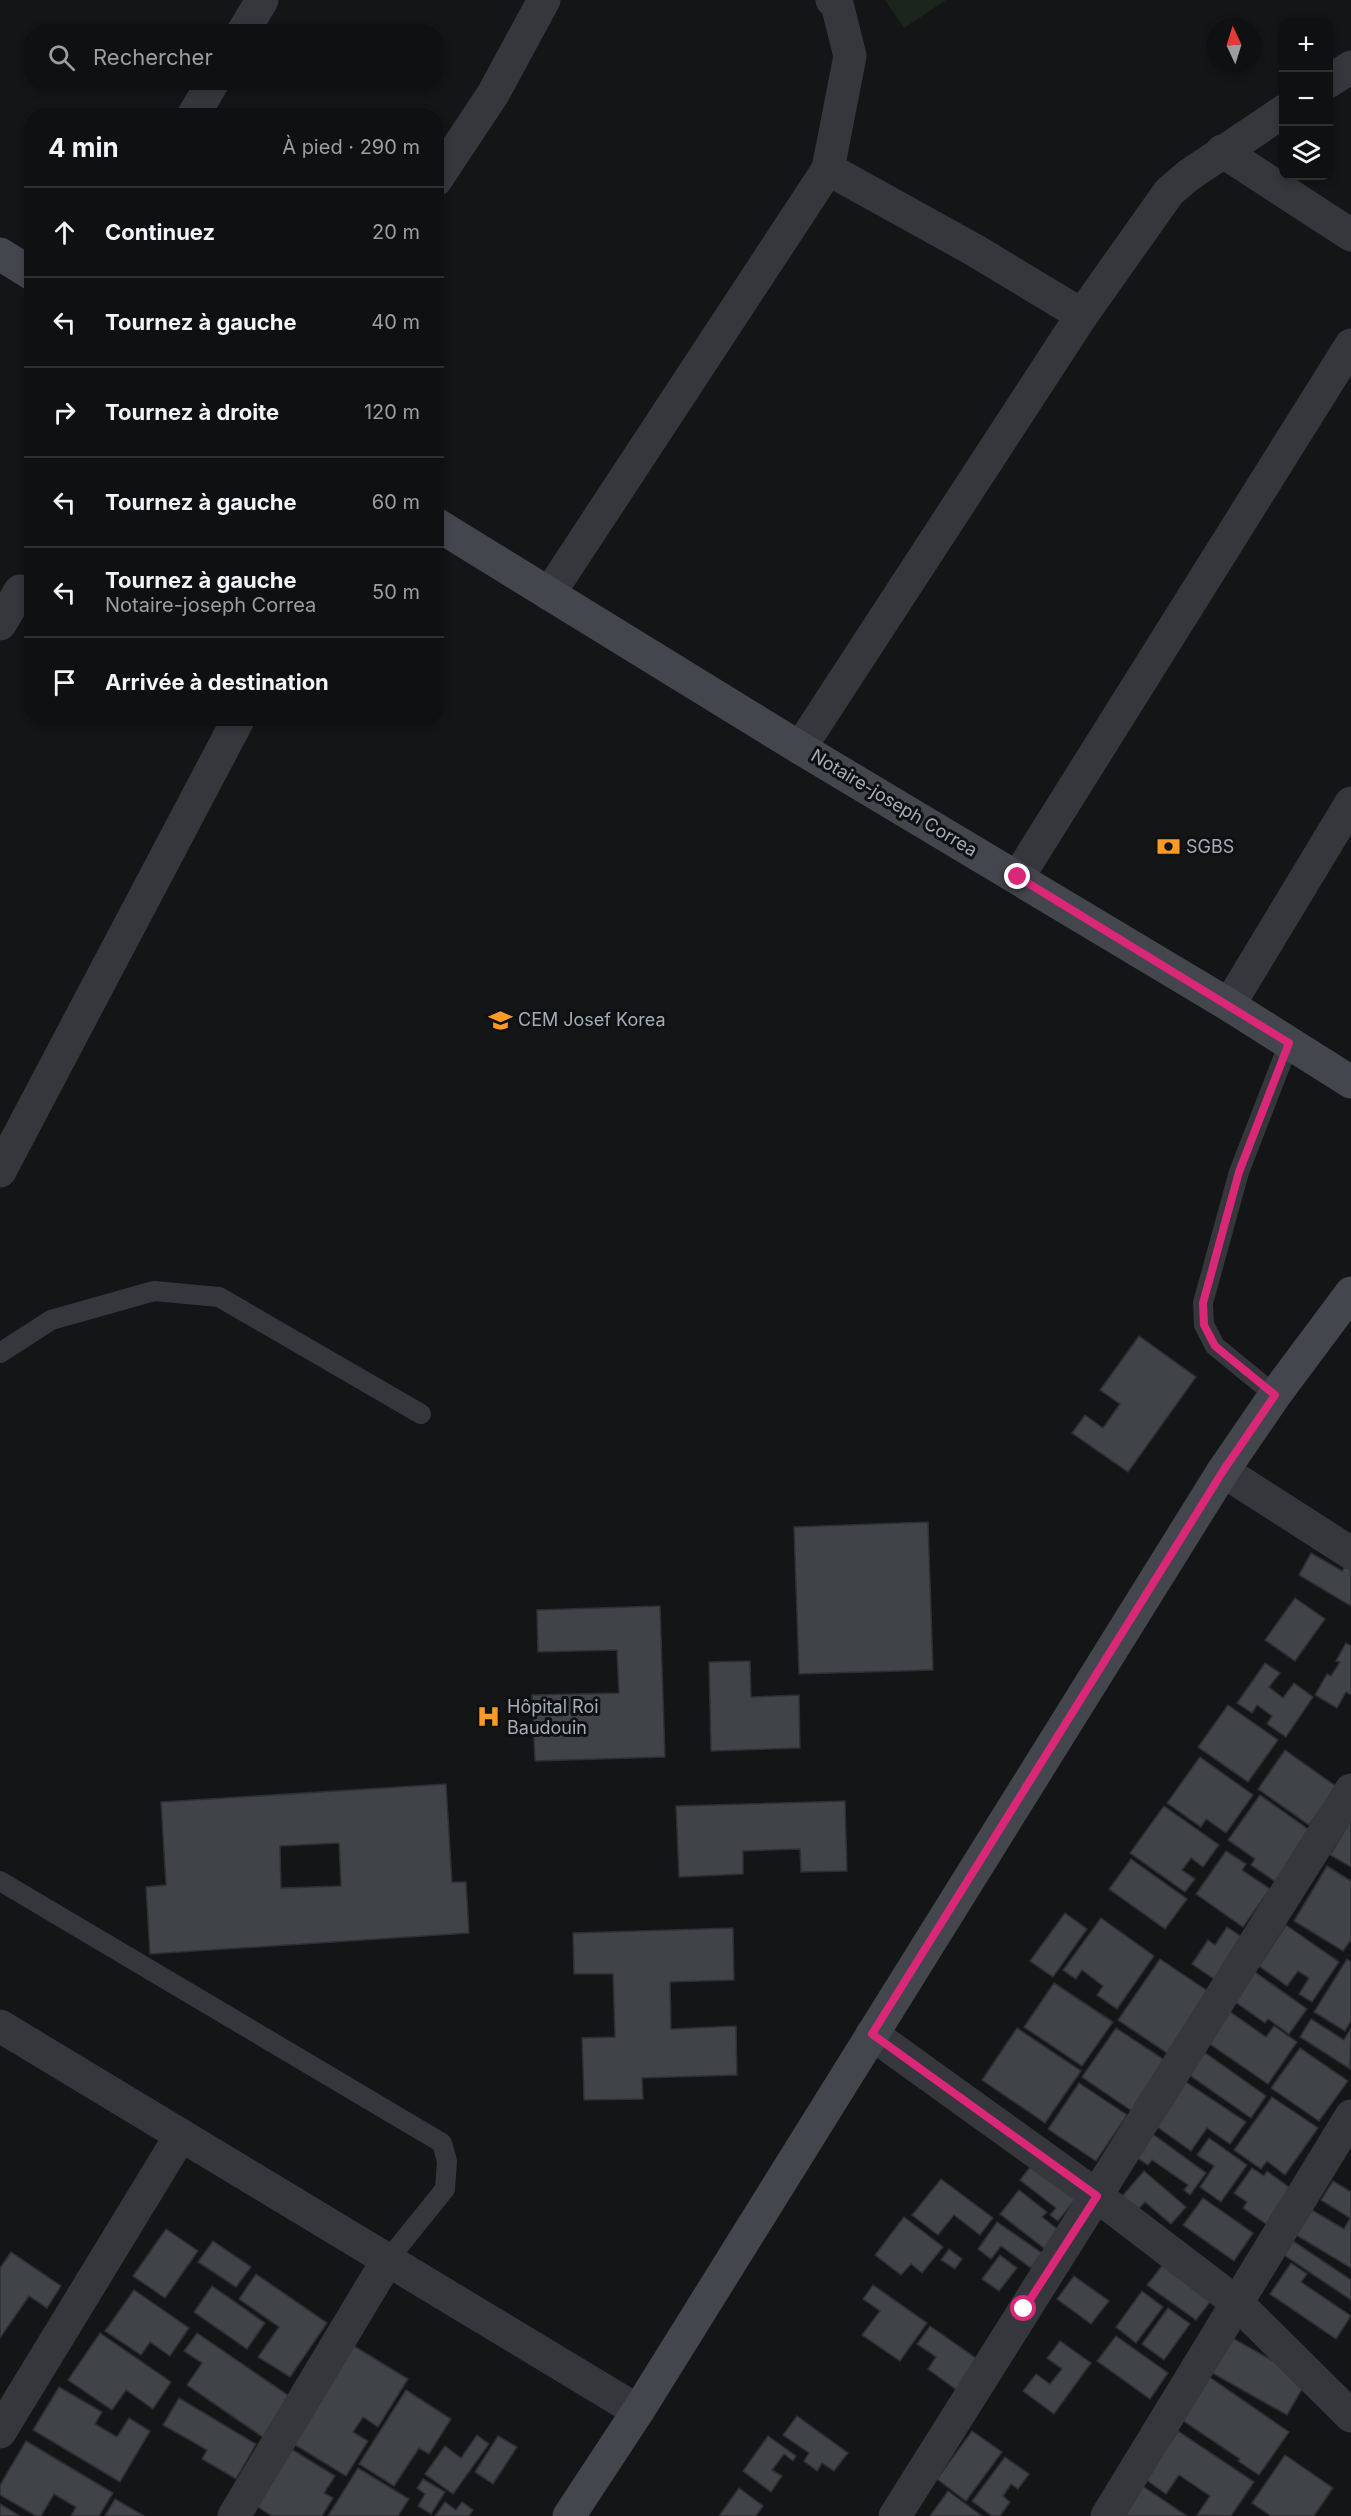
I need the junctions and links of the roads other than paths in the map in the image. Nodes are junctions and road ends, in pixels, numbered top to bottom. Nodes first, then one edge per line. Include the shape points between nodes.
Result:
1 (262, 0) edge
2 (543, 0) edge
3 (832, 0) edge
4 (248, 24) edge
5 (1351, 67) edge
6 (1333, 79) edge
7 (208, 90) edge
8 (198, 108) edge
9 (1279, 114) edge
10 (1222, 152) junction
11 (444, 168) edge
12 (828, 169) junction
13 (1351, 235) edge
14 (0, 254) edge
15 (24, 269) edge
16 (1082, 315) junction
17 (1351, 345) edge
18 (444, 529) edge
19 (17, 590) edge
20 (549, 594) junction
21 (0, 624) edge
22 (229, 726) edge
23 (800, 748) junction
24 (1351, 803) edge
25 (1018, 877) junction
26 (1229, 1005) junction
27 (1289, 1043) junction
28 (1351, 1082) edge
29 (0, 1171) edge
30 (1351, 1293) edge
31 (0, 1353) edge
32 (1275, 1395) junction
33 (421, 1414) dead end
34 (1223, 1471) junction
35 (1351, 1552) edge
36 (1351, 1790) edge
37 (0, 1881) edge
38 (0, 2025) edge
39 (872, 2034) junction
40 (1351, 2116) edge
41 (181, 2135) junction
42 (1097, 2196) junction
43 (387, 2261) junction
44 (1237, 2303) junction
45 (10, 2393) edge
46 (638, 2411) junction
47 (1351, 2416) edge
48 (0, 2432) edge
49 (234, 2516) edge
50 (569, 2516) edge
51 (896, 2516) edge
52 (1107, 2516) edge

1 - 4 street
2 - 11 street via 493,94
3 - 12 street via 837,4 850,56
5 - 6 street
7 - 8 street
9 - 10 street
10 - 13 street
10 - 16 street via 1169,192
12 - 16 street
12 - 20 street
14 - 15 main road
16 - 23 street
17 - 25 street
18 - 20 main road, Notaire-joseph Correa
19 - 21 street
20 - 23 main road, Notaire-joseph Correa
22 - 29 street
23 - 25 main road, Notaire-joseph Correa
24 - 26 street
25 - 26 main road, Notaire-joseph Correa
26 - 27 main road, Notaire-joseph Correa
27 - 28 main road, Notaire-joseph Correa
27 - 32 lane via 1239,1172 1203,1303 1204,1325 1215,1346
30 - 32 main road
31 - 33 lane via 51,1320 154,1291 219,1298
32 - 34 main road
34 - 35 street
34 - 39 main road
36 - 42 street
37 - 43 lane via 442,2143 447,2161 445,2189
38 - 41 street
39 - 42 street
39 - 46 main road
40 - 44 street
41 - 43 street
41 - 45 street
42 - 44 street
42 - 51 street
43 - 46 street
43 - 49 street
44 - 47 street
44 - 52 street
45 - 48 street
46 - 50 main road

